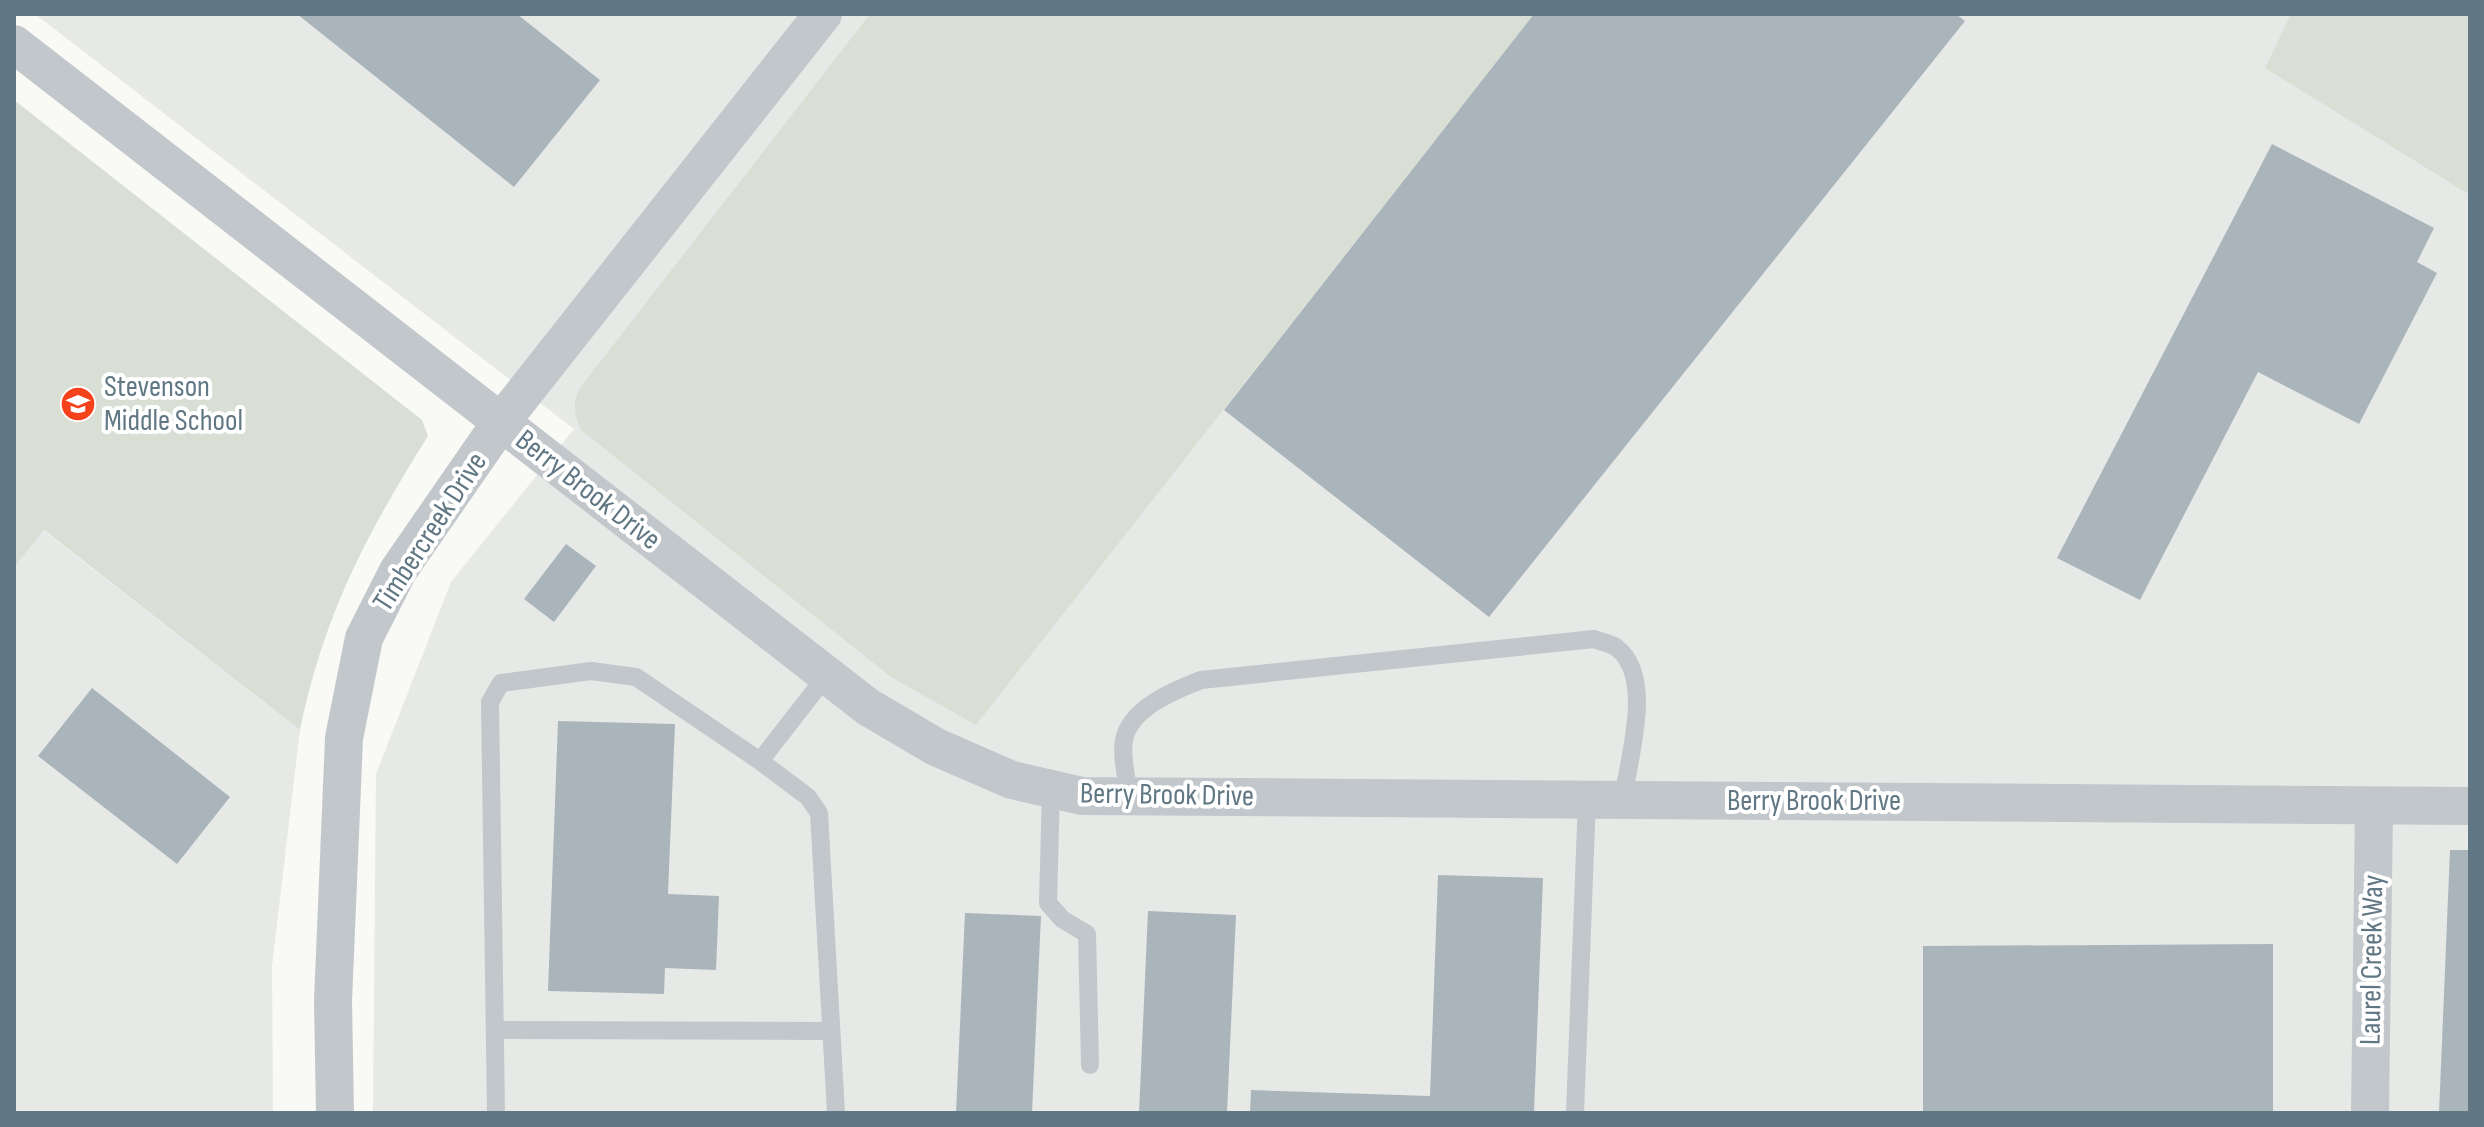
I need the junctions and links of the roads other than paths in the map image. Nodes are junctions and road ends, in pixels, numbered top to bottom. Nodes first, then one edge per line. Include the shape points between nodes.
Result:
1 (823, 14) edge
2 (14, 44) edge
3 (501, 422) junction
4 (827, 675) junction
5 (760, 761) junction
6 (1051, 789) junction
7 (1129, 796) junction
8 (1605, 799) junction
9 (2470, 806) edge
10 (2374, 807) junction
11 (495, 1030) junction
12 (831, 1031) junction
13 (1090, 1065) dead end
14 (335, 1113) edge
15 (496, 1113) edge
16 (836, 1113) edge
17 (1575, 1113) edge
18 (2370, 1113) edge

1 - 3 street, Timbercreek Drive
2 - 3 street, Berry Brook Drive
3 - 4 street, Berry Brook Drive
3 - 14 street, Timbercreek Drive via 398,571 364,638 344,738 333,1001
4 - 5 lane
4 - 6 street, Berry Brook Drive via 868,707 936,747 1012,780
5 - 11 lane via 636,677 591,671 501,683 490,702
5 - 12 lane via 808,797 819,813
6 - 7 street, Berry Brook Drive via 1082,796
6 - 13 lane via 1048,903 1087,934
7 - 8 street, Berry Brook Drive
7 - 8 lane via 1124,739 1139,716 1166,693 1201,680 1594,639 1615,646 1636,678 1637,715
8 - 10 street, Berry Brook Drive
8 - 17 lane
9 - 10 street, Berry Brook Drive
10 - 18 street, Laurel Creek Way
11 - 12 lane
11 - 15 lane
12 - 16 lane

